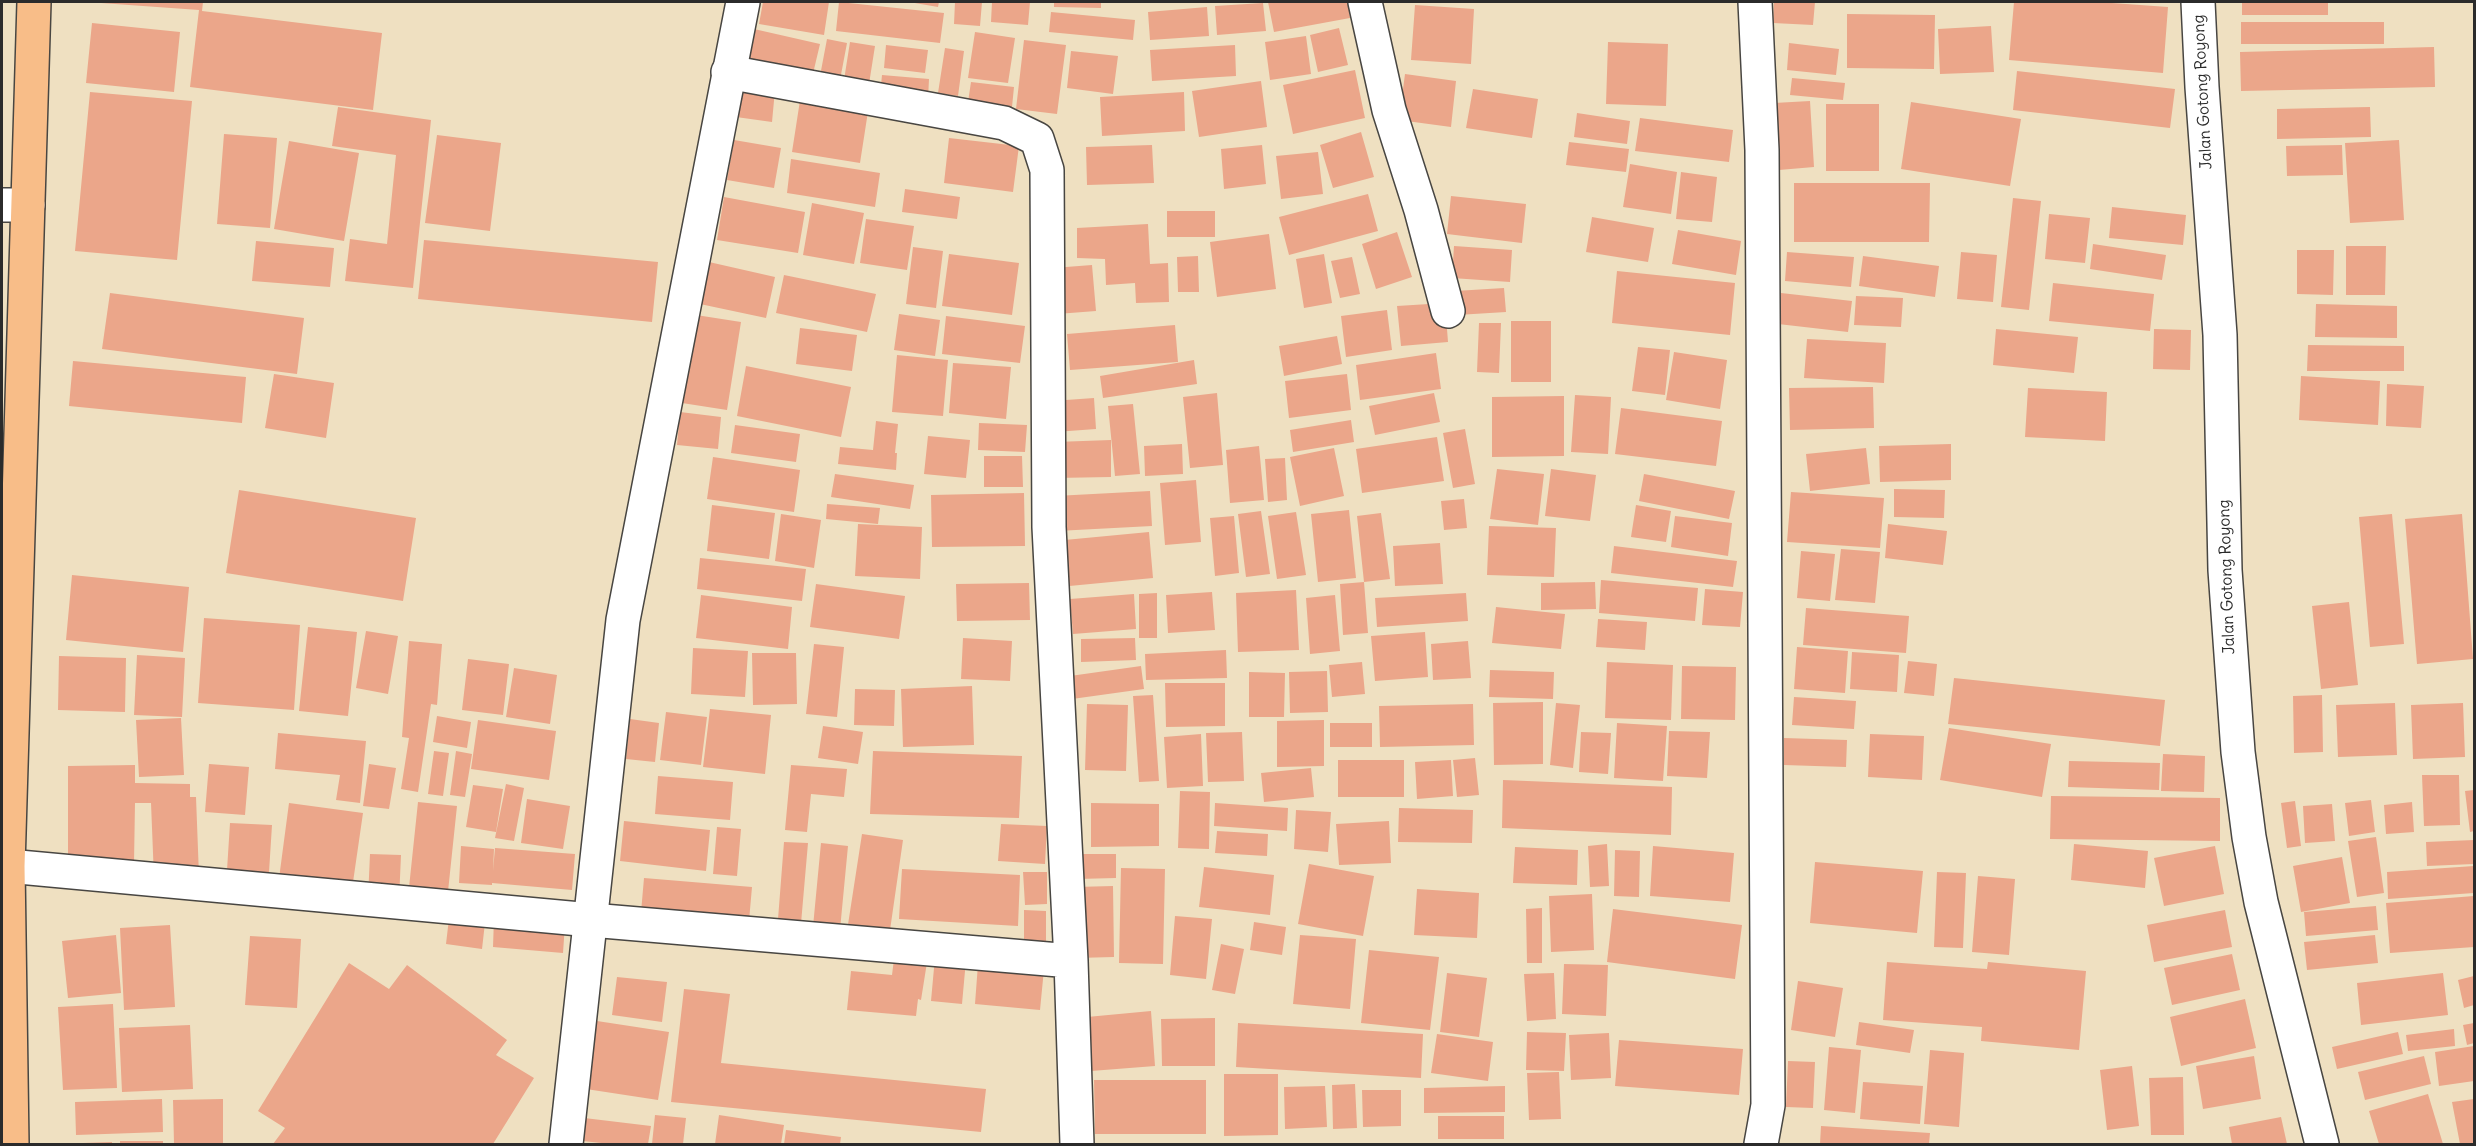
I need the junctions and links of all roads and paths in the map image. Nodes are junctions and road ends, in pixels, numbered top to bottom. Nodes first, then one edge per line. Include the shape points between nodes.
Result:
1 (34, 2) edge
2 (743, 2) edge
3 (1365, 2) edge
4 (1755, 2) edge
5 (2199, 2) edge
6 (728, 72) junction
7 (14, 205) edge
8 (1448, 311) dead end
9 (5, 868) edge
10 (591, 921) junction
11 (1071, 961) junction
12 (12, 1144) edge
13 (566, 1144) edge
14 (1077, 1144) edge
15 (1761, 1144) edge
16 (2322, 1144) edge

1 - 7 highway
2 - 6 street
3 - 8 street via 1389,110
4 - 15 street via 1762,150 1768,1105
5 - 16 street, Jalan Gotong Royong via 2220,335 2225,570 2238,752 2261,902
6 - 10 street via 623,620
6 - 11 street via 1004,123 1037,139 1047,170 1049,526
7 - 9 highway
9 - 10 street
9 - 12 highway
10 - 11 street
10 - 13 street
11 - 14 street

